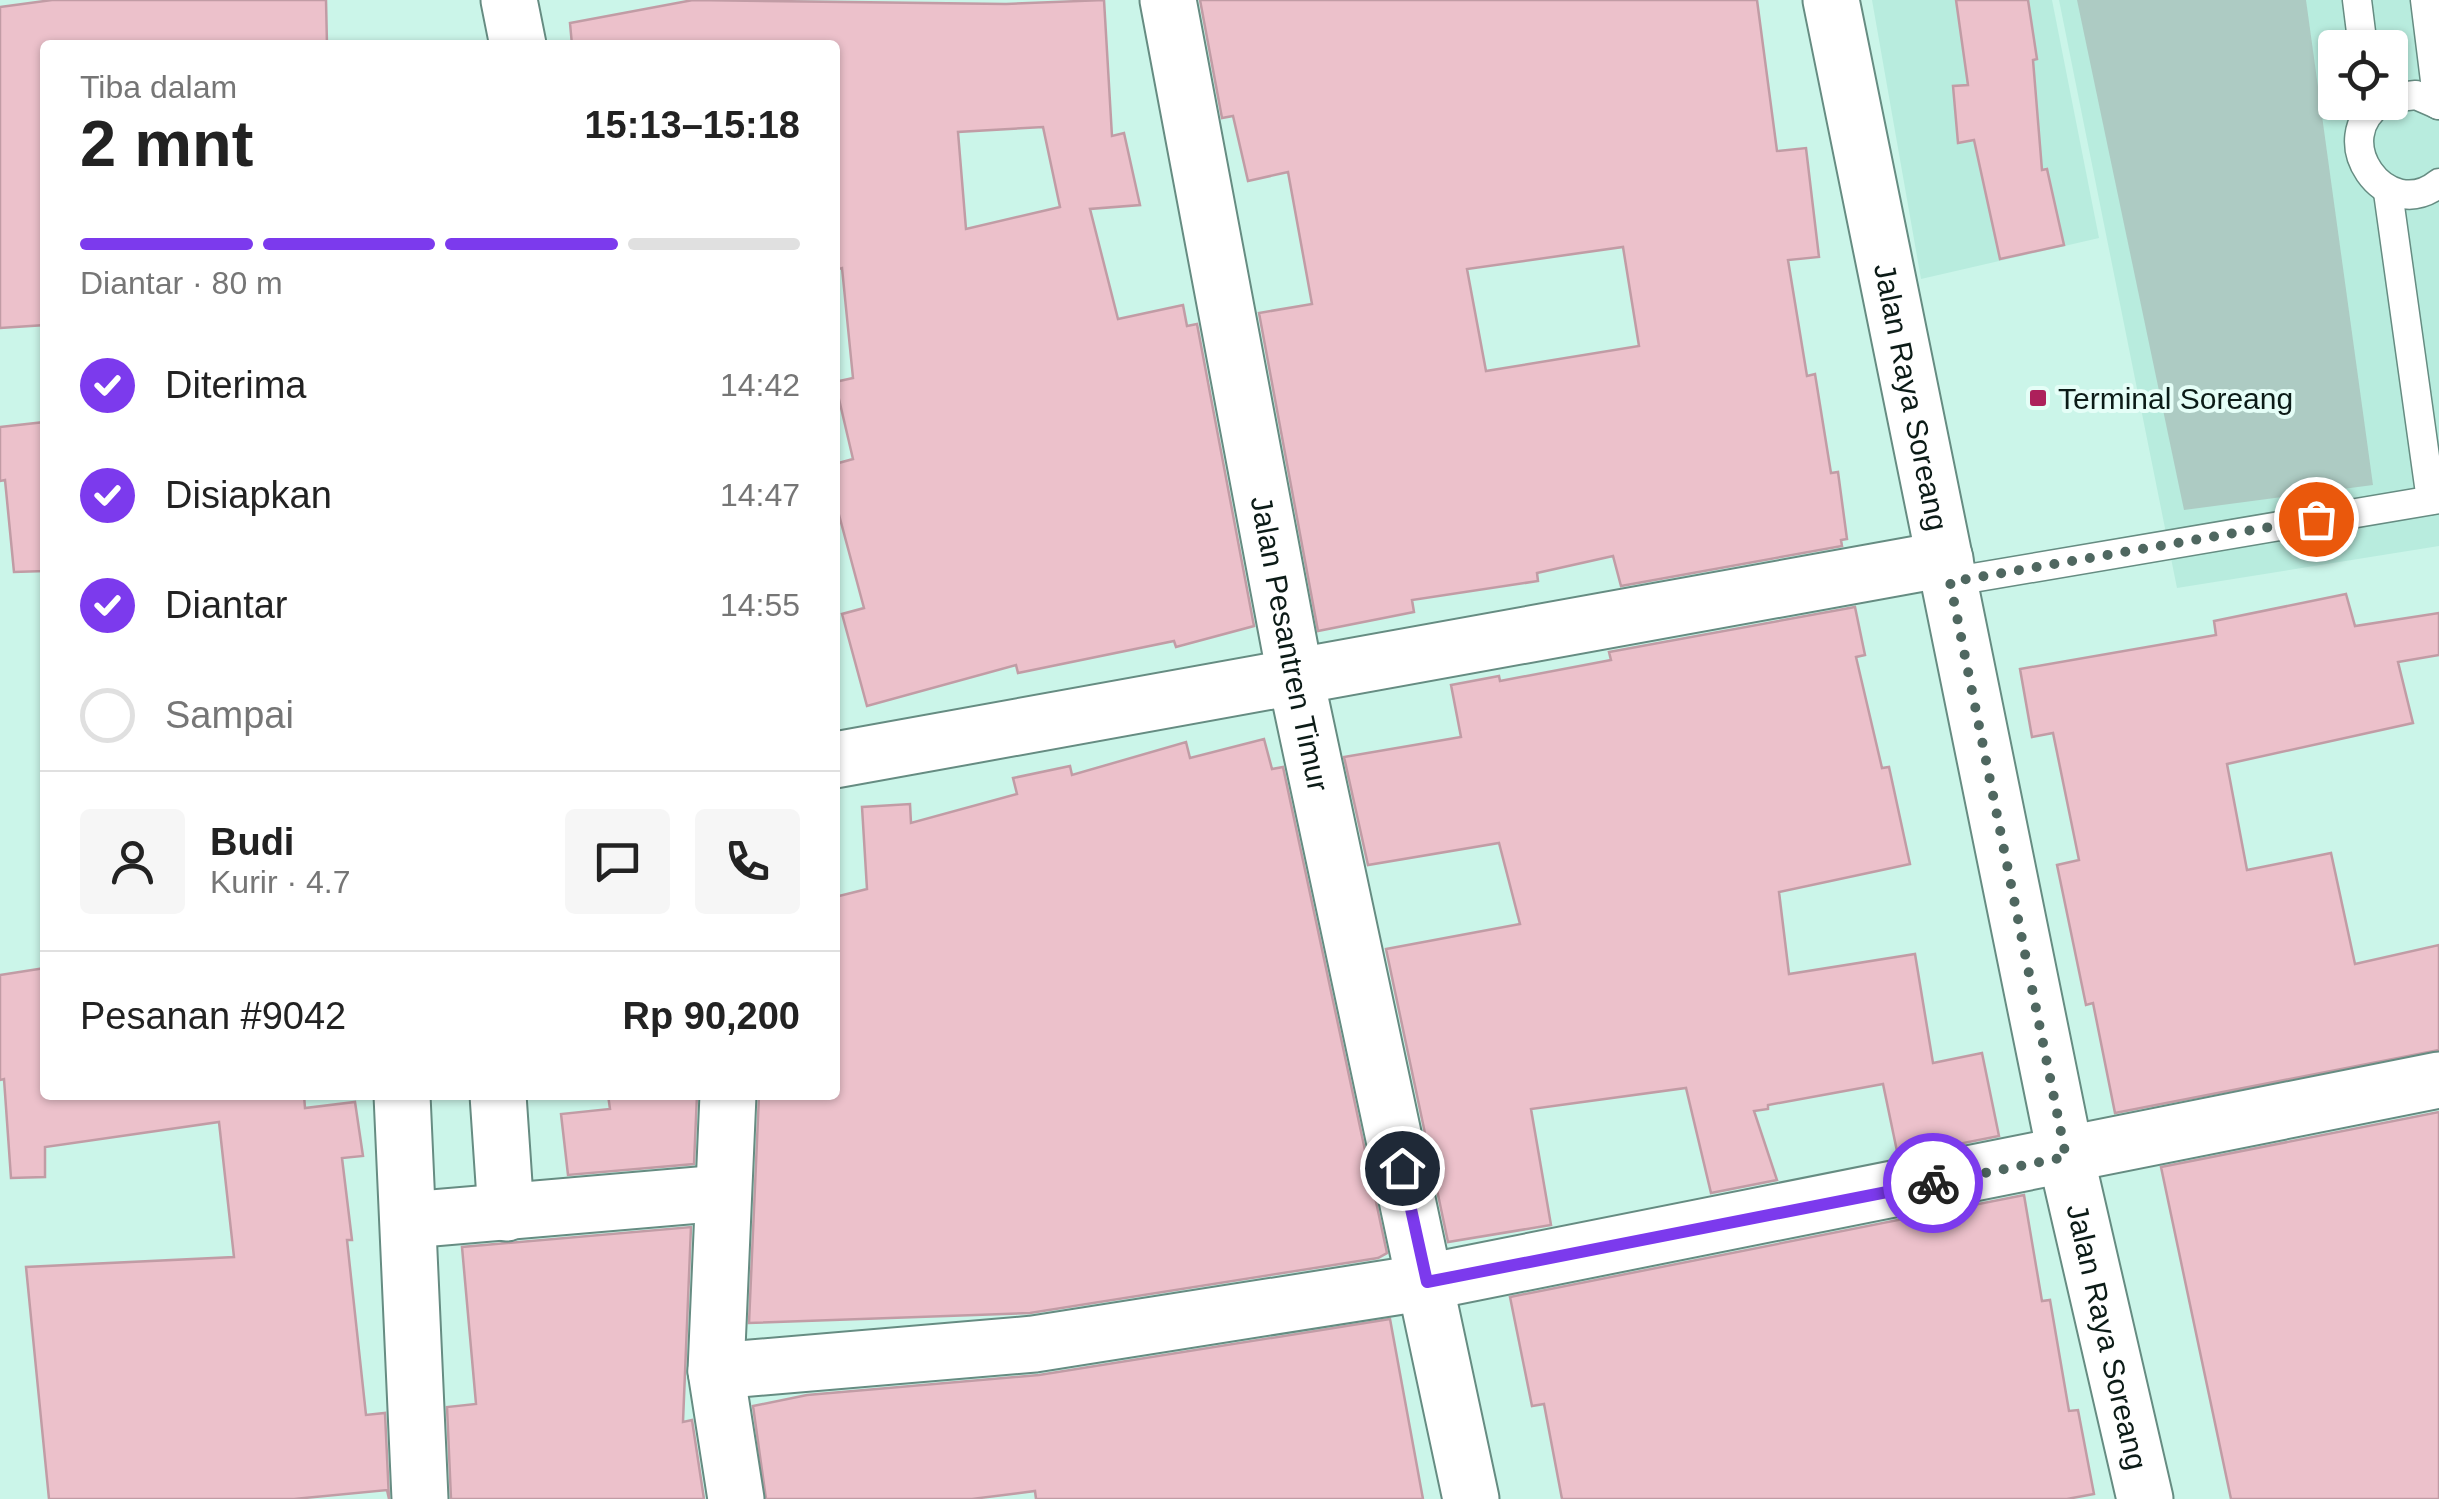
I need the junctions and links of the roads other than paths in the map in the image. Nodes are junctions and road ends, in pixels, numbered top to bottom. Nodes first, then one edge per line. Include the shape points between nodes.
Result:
1 (509, 0) edge
2 (1168, 0) edge
3 (1831, 0) edge
4 (2357, 0) edge
5 (2425, 0) edge
6 (2361, 30) edge
7 (517, 40) edge
8 (2408, 97) edge
9 (2439, 105) edge
10 (2366, 120) edge
11 (2439, 183) edge
12 (2388, 192) junction
13 (2435, 499) edge
14 (1947, 571) junction
15 (1295, 675) junction
16 (840, 759) edge
17 (2439, 1080) edge
18 (402, 1100) edge
19 (498, 1100) edge
20 (728, 1100) edge
21 (2066, 1157) junction
22 (722, 1193) junction
23 (506, 1212) junction
24 (410, 1220) junction
25 (1427, 1282) junction
26 (716, 1371) junction
27 (420, 1499) edge
28 (736, 1499) edge
29 (1471, 1499) edge
30 (2145, 1499) edge

1 - 7 street
2 - 15 street, Jalan Pesantren Timur
3 - 14 street, Jalan Raya Soreang
4 - 6 lane
5 - 9 lane
8 - 9 lane
10 - 12 lane via 2359,154 2369,176
11 - 12 lane via 2411,196
12 - 13 lane
13 - 14 lane
14 - 15 street
14 - 21 street, Jalan Raya Soreang
15 - 16 street
15 - 25 street, Jalan Pesantren Timur
17 - 21 street
18 - 24 street
19 - 23 street
20 - 22 street
21 - 25 street
21 - 30 street, Jalan Raya Soreang
22 - 23 street
22 - 26 street
23 - 24 street
24 - 27 street
25 - 26 street via 1034,1344
25 - 29 street, Jalan Pesantren Timur
26 - 28 street

